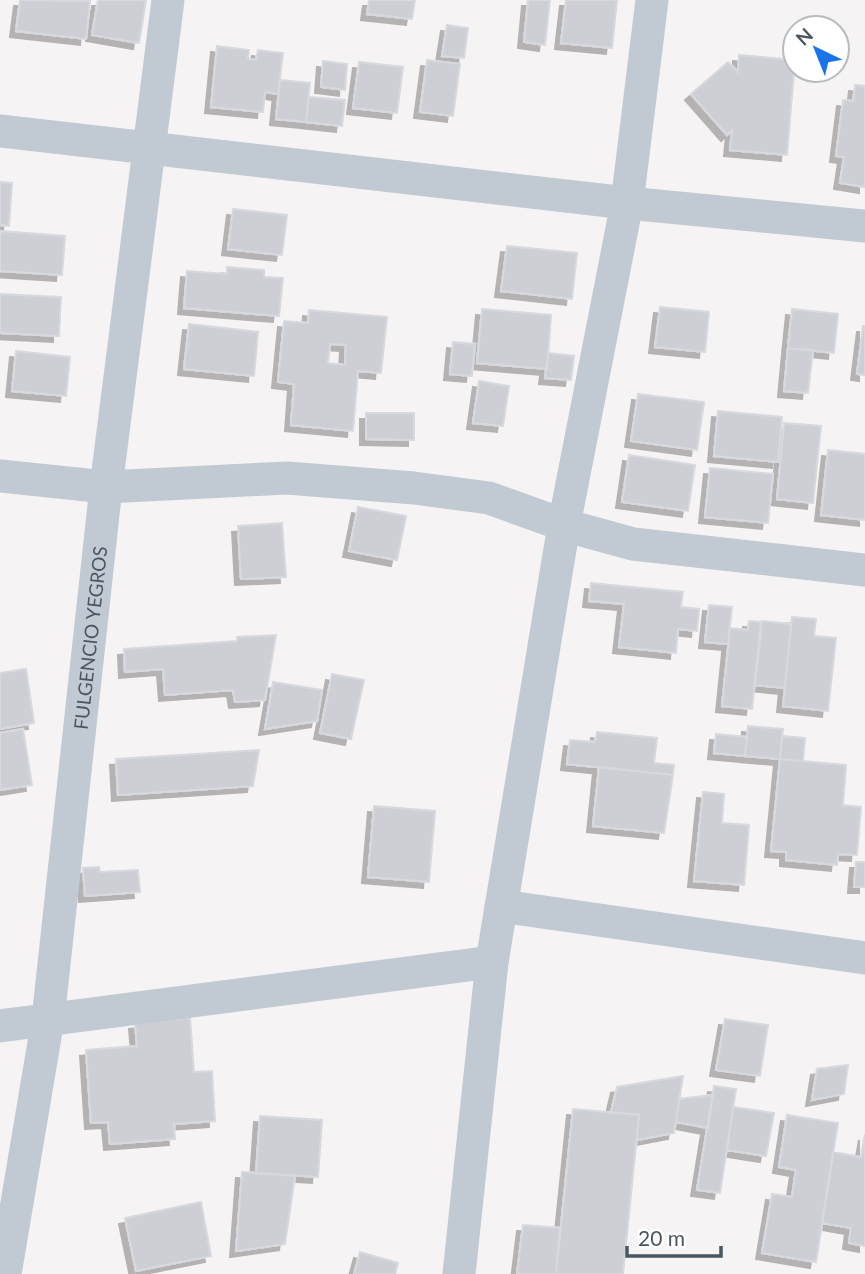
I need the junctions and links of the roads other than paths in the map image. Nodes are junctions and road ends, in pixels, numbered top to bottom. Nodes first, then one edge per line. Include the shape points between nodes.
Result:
1 (168, 0) edge
2 (652, 0) edge
3 (0, 131) edge
4 (150, 146) junction
5 (627, 203) junction
6 (865, 226) edge
7 (0, 476) edge
8 (106, 487) junction
9 (564, 525) junction
10 (865, 570) edge
11 (501, 906) junction
12 (865, 958) edge
13 (492, 962) junction
14 (48, 1019) junction
15 (0, 1026) edge
16 (5, 1274) edge
17 (459, 1274) edge

1 - 4 street, FULGENCIO YEGROS
2 - 5 street
3 - 4 street
4 - 5 street
4 - 8 street, FULGENCIO YEGROS
5 - 6 street
5 - 9 street
7 - 8 street
8 - 9 street via 287,478 414,488 489,498
8 - 14 street, FULGENCIO YEGROS
9 - 10 street via 634,544
9 - 11 street
11 - 12 street
11 - 13 street
13 - 14 street
13 - 17 street
14 - 15 street
14 - 16 street, FULGENCIO YEGROS

